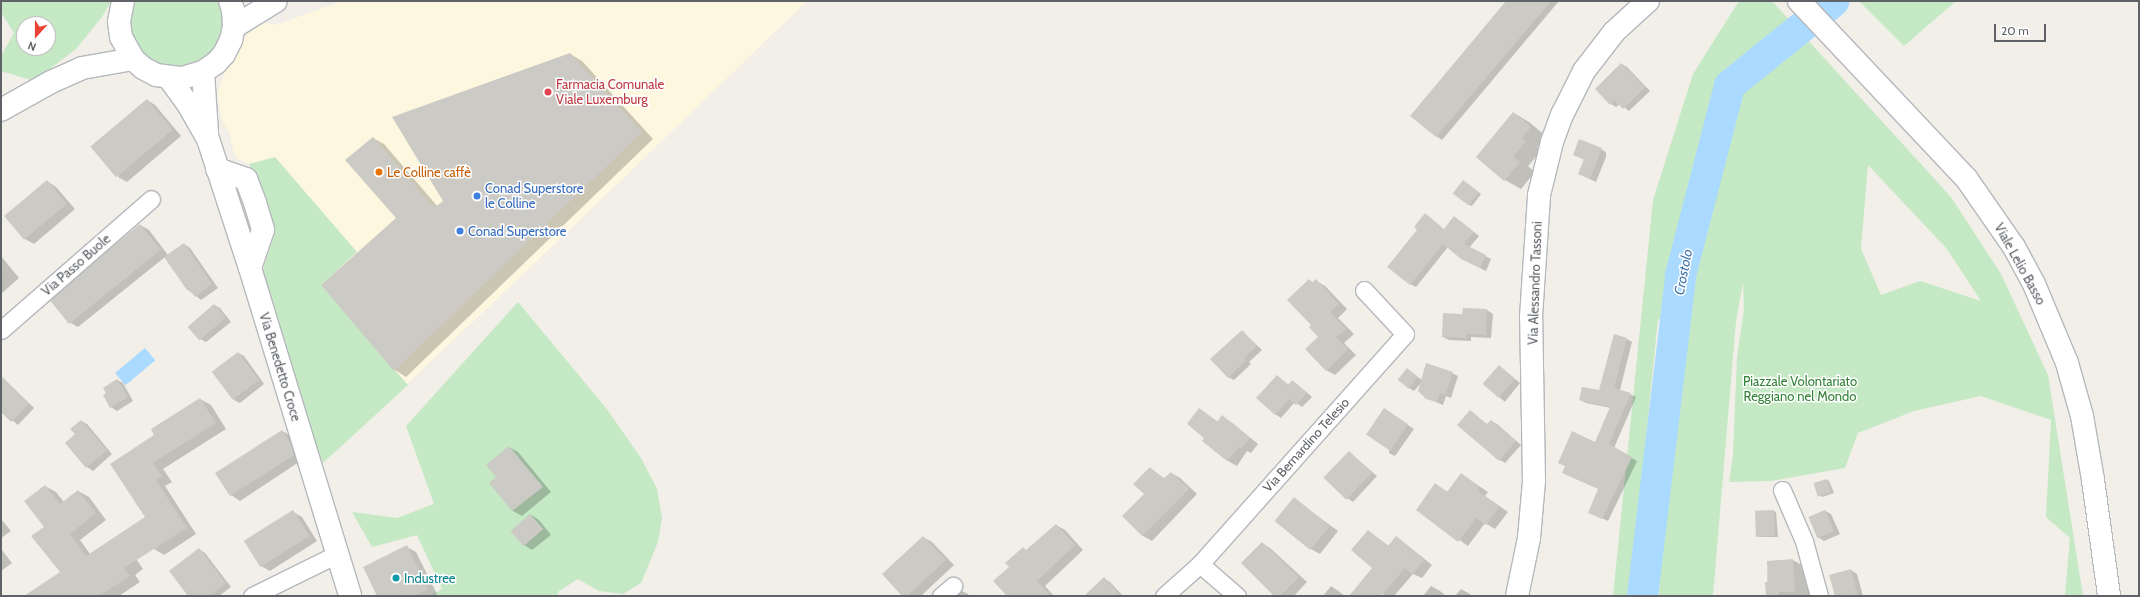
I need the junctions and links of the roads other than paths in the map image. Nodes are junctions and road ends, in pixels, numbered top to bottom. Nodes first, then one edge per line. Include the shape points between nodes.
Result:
1 (123, 1) edge
2 (230, 1) edge
3 (276, 1) edge
4 (1648, 1) edge
5 (1799, 1) edge
6 (234, 27) junction
7 (121, 37) junction
8 (133, 59) junction
9 (82, 68) junction
10 (203, 72) junction
11 (169, 78) junction
12 (1, 110) edge
13 (208, 139) junction
14 (151, 199) dead end
15 (1364, 290) dead end
16 (1, 330) edge
17 (1782, 490) dead end
18 (339, 557) junction
19 (1200, 564) junction
20 (252, 596) edge
21 (350, 596) edge
22 (1164, 596) edge
23 (1237, 596) edge
24 (1517, 596) edge
25 (1819, 596) edge
26 (2109, 596) edge

1 - 7 street via 119,22
2 - 6 street
3 - 6 street
4 - 24 street, Via Alessandro Tassoni via 1614,32 1584,71 1562,115 1539,195 1531,317 1534,488 1529,538
5 - 26 street, Viale Lelio Basso via 1979,194 2014,247 2051,322 2067,363 2082,416
6 - 10 street via 224,54
7 - 8 street
7 - 9 street
8 - 9 street
8 - 11 street via 149,71
9 - 12 street
10 - 11 street via 182,78
10 - 13 street, Via Benedetto Croce
11 - 13 street, Via Benedetto Croce via 188,104
13 - 18 street, Via Benedetto Croce
14 - 16 street, Via Passo Buole
15 - 19 street, Via Bernardino Telesio via 1405,334
17 - 25 street via 1804,541
18 - 20 street via 331,557
18 - 21 street, Via Benedetto Croce
19 - 22 street, Via Bernardino Telesio
19 - 23 street

